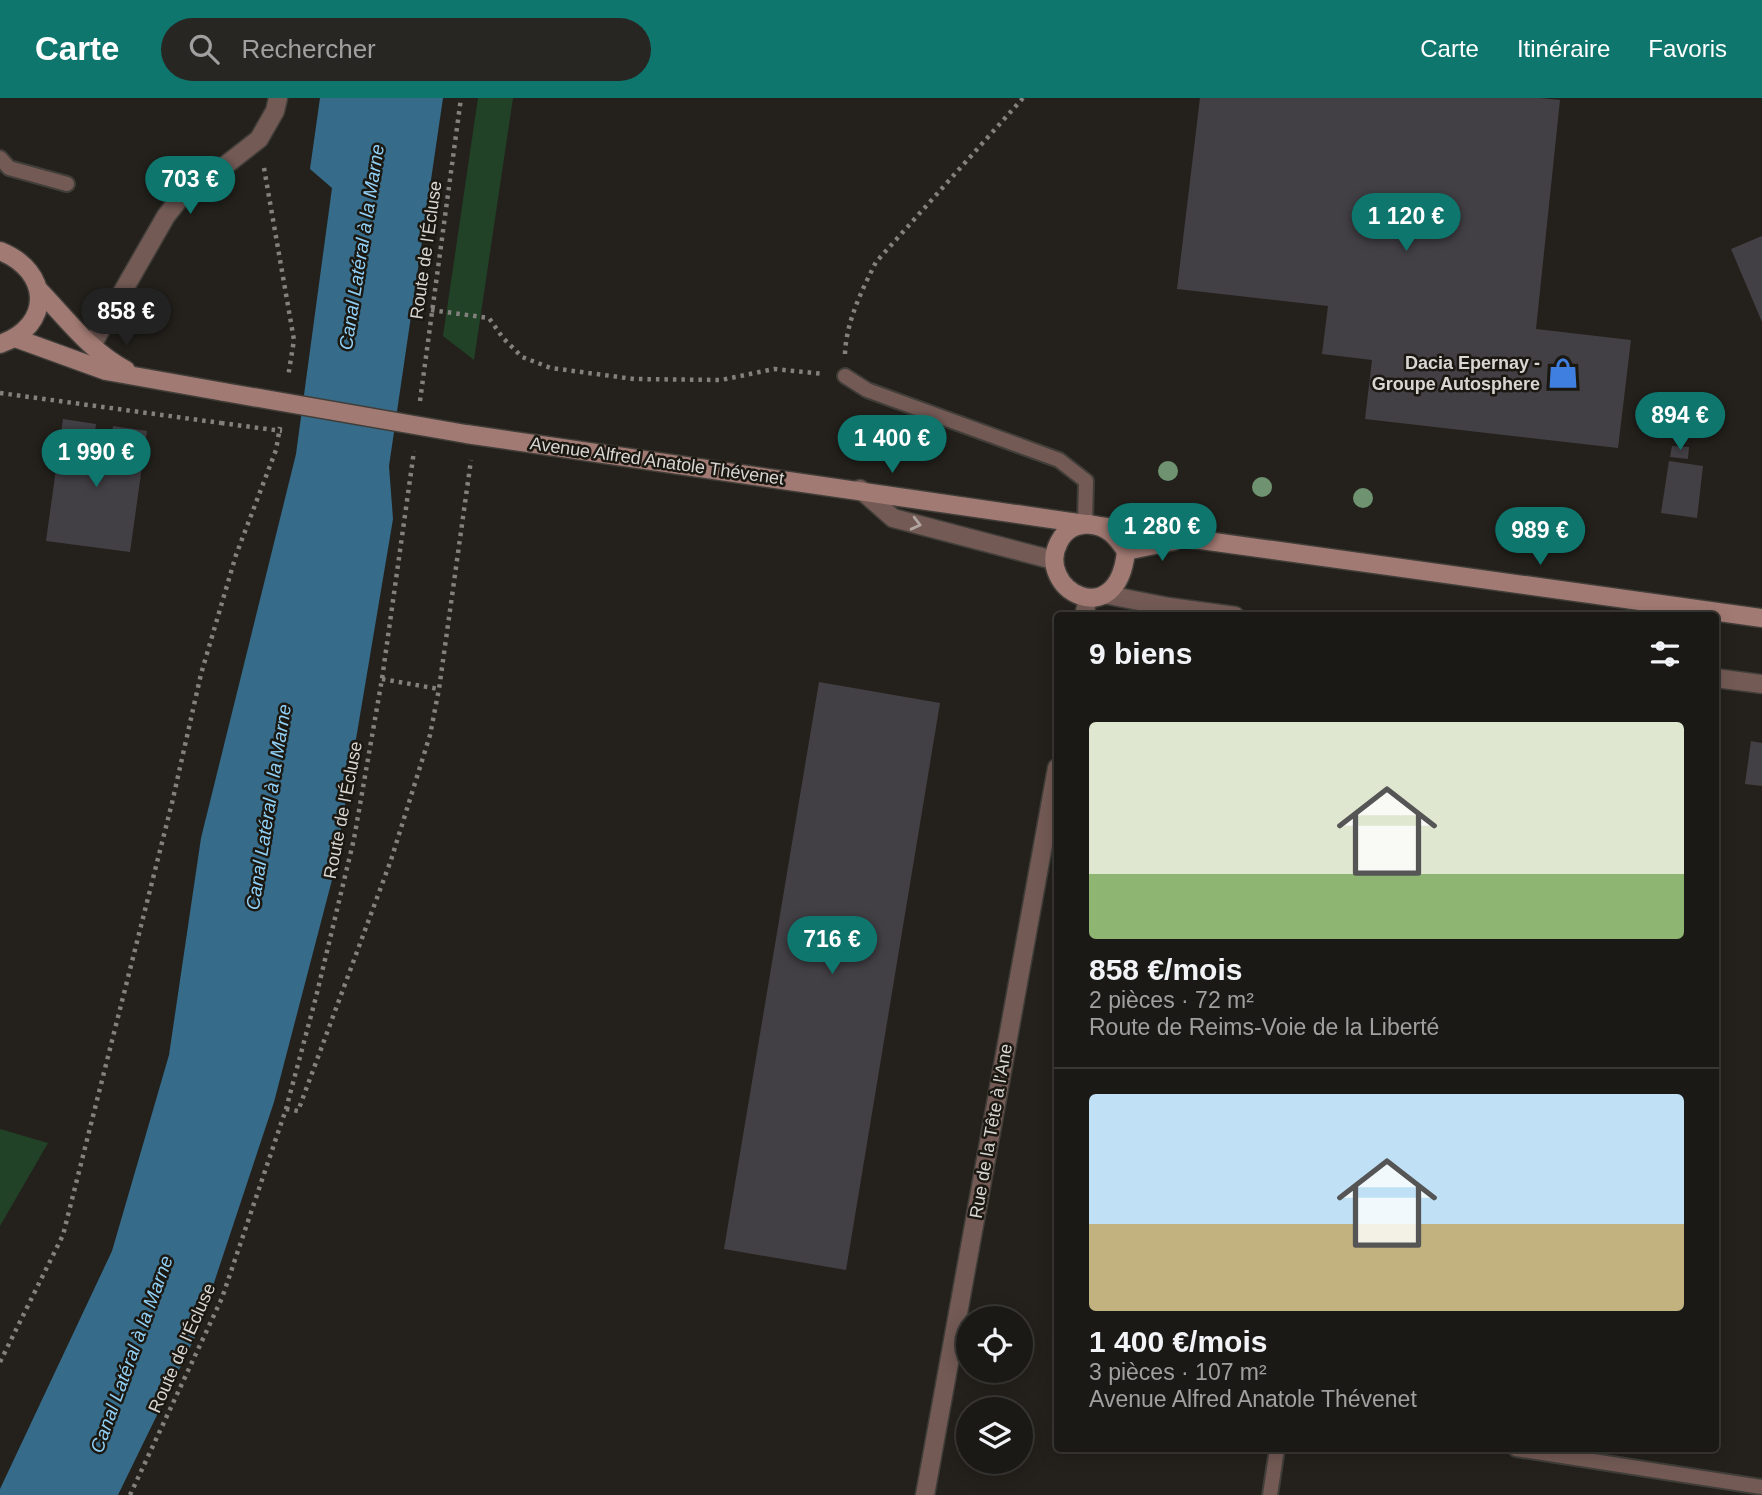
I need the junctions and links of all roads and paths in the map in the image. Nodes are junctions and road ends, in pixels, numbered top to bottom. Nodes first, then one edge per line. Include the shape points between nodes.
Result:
1 (278, 98) edge
2 (461, 98) edge
3 (1023, 98) edge
4 (259, 139) junction
5 (0, 158) edge
6 (67, 184) dead end
7 (0, 251) edge
8 (38, 290) junction
9 (431, 310) junction
10 (8, 341) edge
11 (92, 345) junction
12 (845, 376) junction
13 (141, 378) junction
14 (287, 382) dead end
15 (0, 393) edge
16 (420, 403) dead end
17 (221, 423) dead end
18 (280, 423) dead end
19 (415, 443) dead end
20 (471, 457) dead end
21 (860, 489) junction
22 (1088, 524) junction
23 (1190, 538) junction
24 (1126, 551) junction
25 (1053, 560) junction
26 (1108, 595) junction
27 (1086, 607) edge
28 (1205, 612) edge
29 (1762, 618) edge
30 (1719, 679) edge
31 (382, 680) junction
32 (1762, 684) edge
33 (439, 689) junction
34 (1054, 785) edge
35 (286, 1109) junction
36 (0, 1362) edge
37 (1277, 1452) edge
38 (1535, 1452) edge
39 (1762, 1487) edge
40 (130, 1495) edge
41 (925, 1495) edge
42 (1270, 1495) edge

1 - 4 street
2 - 9 path, Route de l'Écluse
3 - 12 path via 876,262 852,319
4 - 11 street via 185,192 166,216
4 - 14 path via 294,341
5 - 6 lane via 9,168
7 - 8 main road via 18,258 32,272
8 - 10 main road via 38,309 30,326
8 - 11 main road
9 - 12 path via 489,318 522,357 551,368 634,379 721,380 774,369
9 - 16 path, Route de l'Écluse
10 - 13 main road, Avenue Alfred Anatole Thévenet
11 - 13 main road via 112,363
12 - 22 lane via 867,390 1059,460 1086,481
13 - 21 main road, Avenue Alfred Anatole Thévenet, bridge via 466,434
15 - 17 path
18 - 36 path via 276,450 236,555 201,674 63,1235
19 - 31 path, Route de l'Écluse
20 - 33 path
21 - 22 main road, Avenue Alfred Anatole Thévenet
21 -> 25 street via 893,518
22 - 23 main road, Avenue Alfred Anatole Thévenet
22 - 24 main road via 1114,534
22 - 25 main road via 1067,531
23 - 24 main road
23 - 29 main road, Avenue Alfred Anatole Thévenet
24 - 26 main road via 1119,581
25 - 27 main road via 1063,585
26 - 27 main road
26 - 28 street
30 - 32 street
31 - 33 path
31 - 35 path, Route de l'Écluse via 354,839
33 - 35 path via 430,735 386,873 298,1111
34 - 41 street, Rue de la Tête à l'Ane
35 - 40 path, Route de l'Écluse via 222,1298
37 - 42 lane
38 - 39 lane

